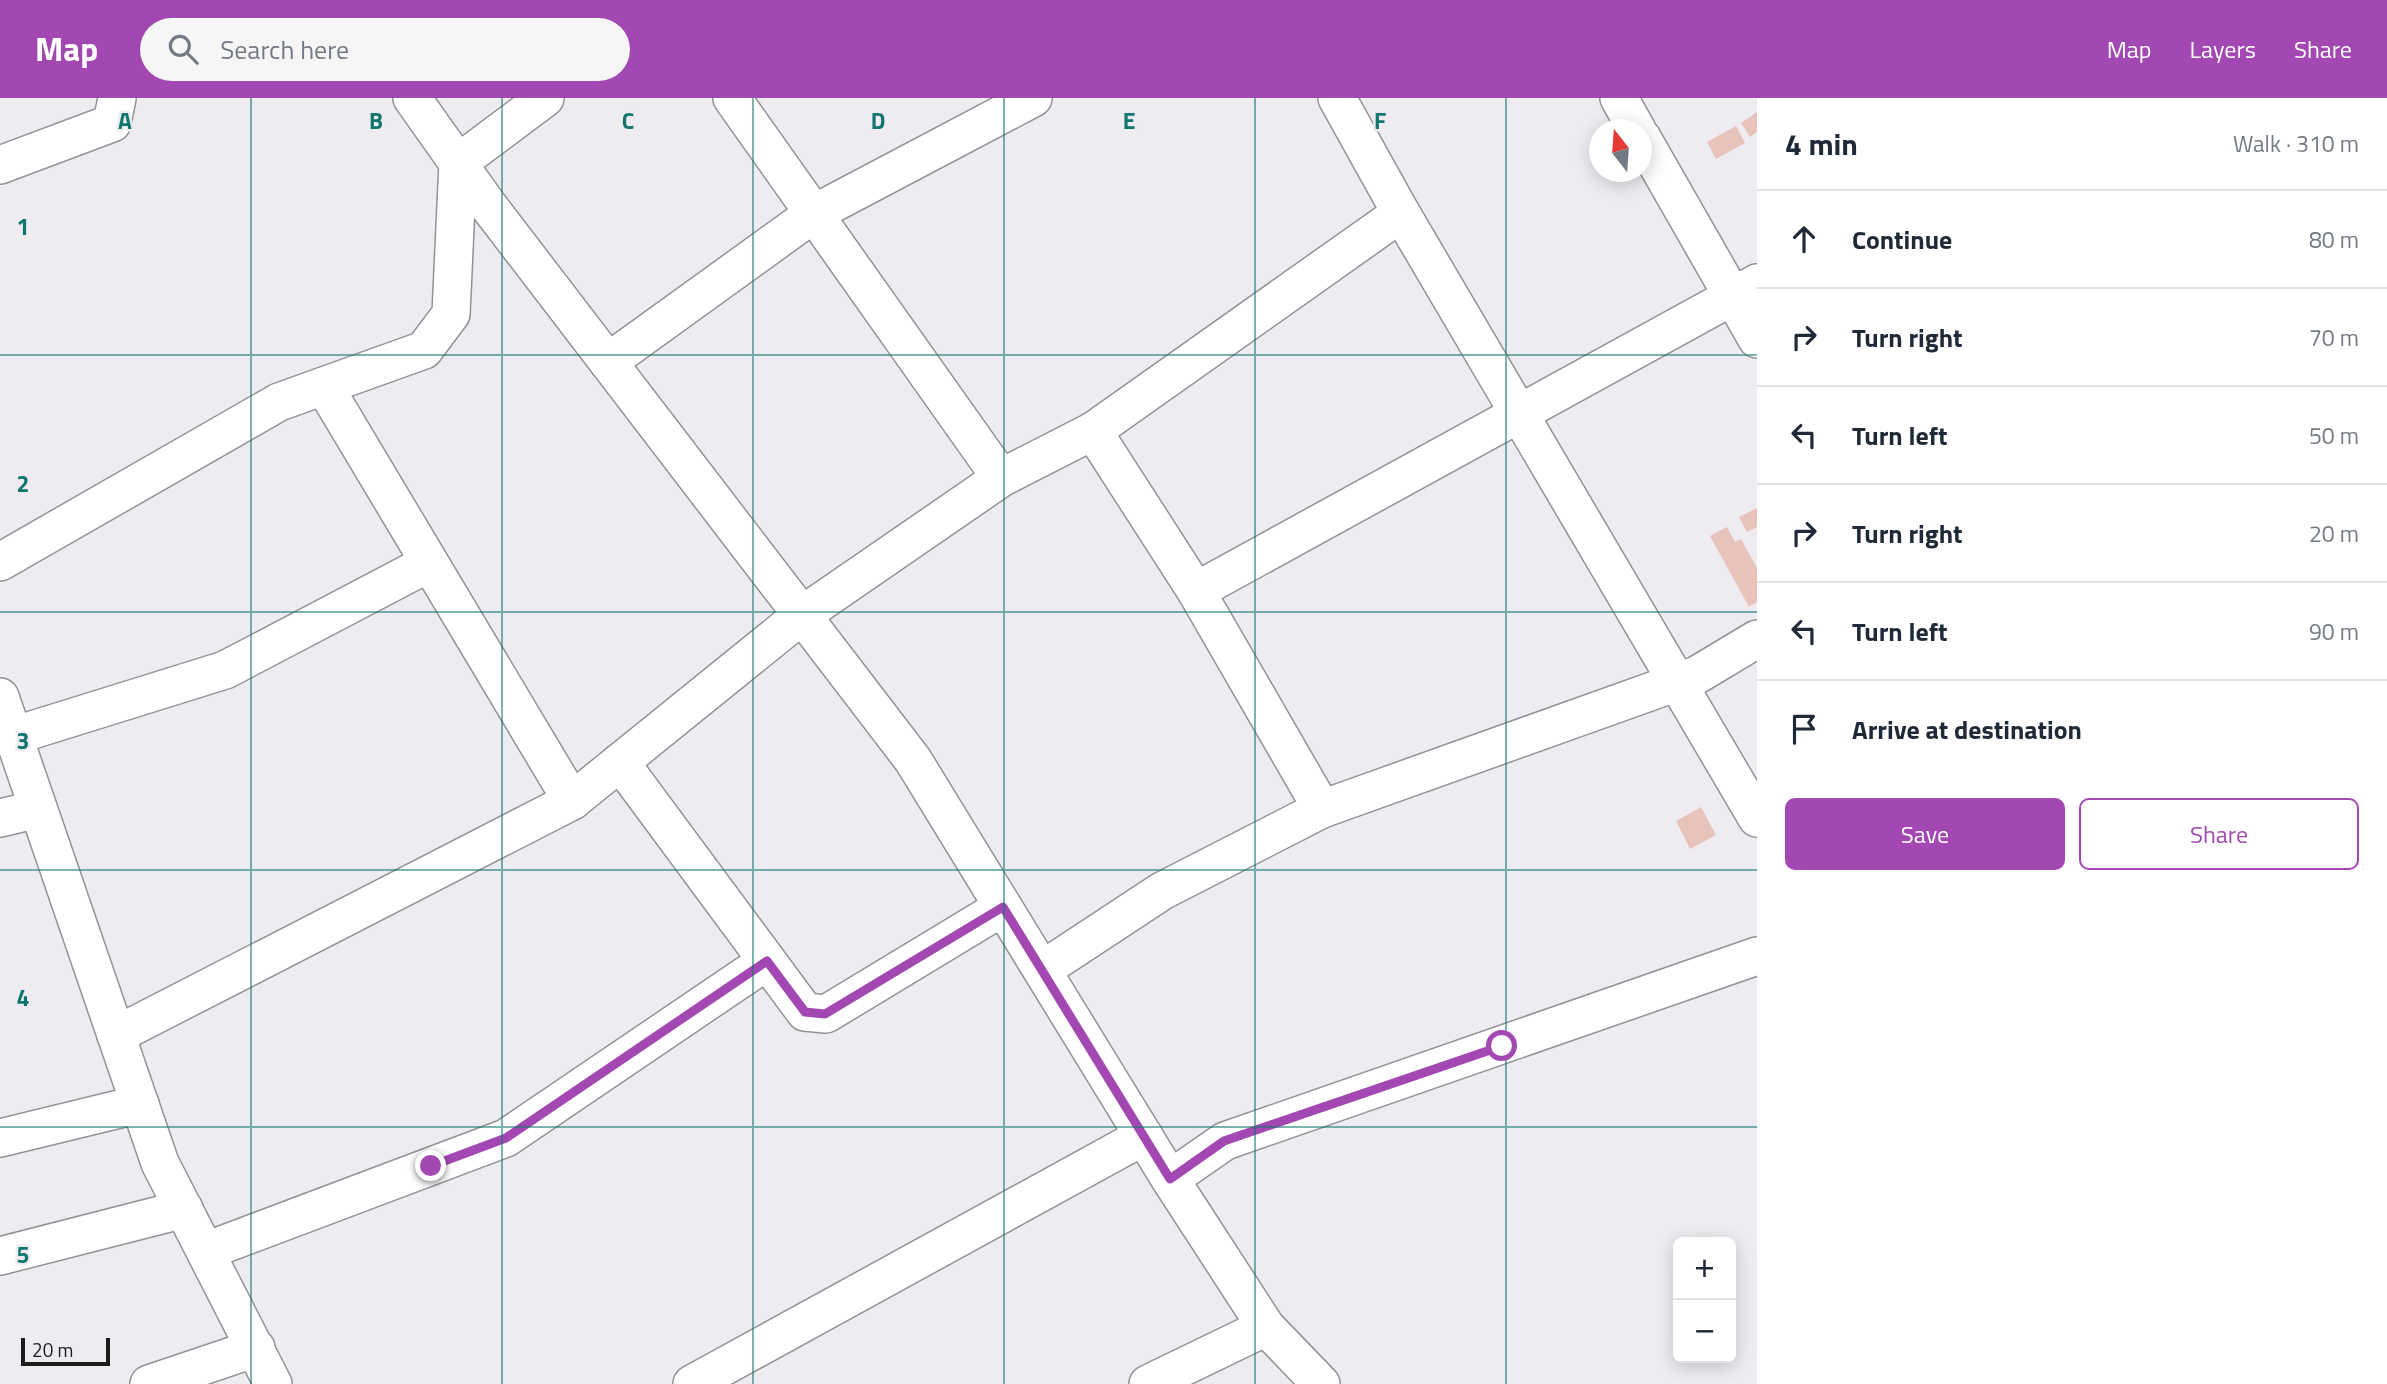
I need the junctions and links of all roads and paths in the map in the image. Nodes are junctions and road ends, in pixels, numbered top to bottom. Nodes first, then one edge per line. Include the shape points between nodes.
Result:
1 (117, 98) edge
2 (412, 98) edge
3 (545, 98) edge
4 (733, 98) edge
5 (1033, 98) edge
6 (1337, 98) edge
7 (1619, 98) edge
8 (1631, 119) edge
9 (1652, 153) edge
10 (458, 163) junction
11 (0, 165) edge
12 (1401, 213) junction
13 (813, 214) junction
14 (1745, 290) edge
15 (1757, 339) edge
16 (608, 362) junction
17 (324, 386) junction
18 (1519, 414) junction
19 (1093, 431) junction
20 (1001, 478) junction
21 (0, 562) edge
22 (429, 563) junction
23 (1196, 591) junction
24 (802, 615) junction
25 (1757, 639) edge
26 (1677, 682) junction
27 (0, 698) edge
28 (13, 736) junction
29 (620, 762) junction
30 (572, 801) junction
31 (38, 809) junction
32 (1322, 809) junction
33 (0, 818) edge
34 (1757, 818) edge
35 (1003, 907) junction
36 (1757, 956) edge
37 (767, 961) junction
38 (1042, 970) junction
39 (116, 1035) junction
40 (140, 1104) junction
41 (1144, 1136) junction
42 (0, 1138) edge
43 (1170, 1179) junction
44 (184, 1209) junction
45 (206, 1251) junction
46 (0, 1256) edge
47 (1266, 1326) junction
48 (256, 1348) junction
49 (149, 1384) edge
50 (273, 1384) edge
51 (692, 1384) edge
52 (1148, 1384) edge
53 (1321, 1384) edge

1 - 11 street via 112,123
2 - 10 street
3 - 10 street
4 - 13 street
5 - 13 street
6 - 12 street
7 - 8 street
9 - 14 street
10 - 16 street
10 - 17 street via 451,314 424,349
12 - 18 street
12 - 19 street
13 - 16 street
13 - 20 street
14 - 15 street
14 - 18 street
16 - 24 street
17 - 21 street via 279,402
17 - 22 street
18 - 23 street
18 - 26 street
19 - 20 street
19 - 23 street
20 - 24 street
22 - 28 street via 225,670
22 - 30 street
23 - 32 street
24 - 29 street
24 - 35 street via 913,760
25 - 26 street
26 - 32 street
26 - 34 street
27 - 28 street
28 - 31 street
29 - 30 street
29 - 37 street
30 - 39 street
31 - 33 street
31 - 39 street
32 - 38 street via 1162,891
35 - 37 street via 825,1014 805,1012
35 - 38 street
36 - 43 street via 1224,1141
37 - 45 street via 506,1138
38 - 41 street
39 - 40 street
40 - 42 street
40 - 44 street via 160,1163
41 - 43 street
41 - 51 street
43 - 47 street
44 - 45 street
44 - 46 street
45 - 48 street
47 - 52 street
47 - 53 street
48 - 49 street
48 - 50 street

